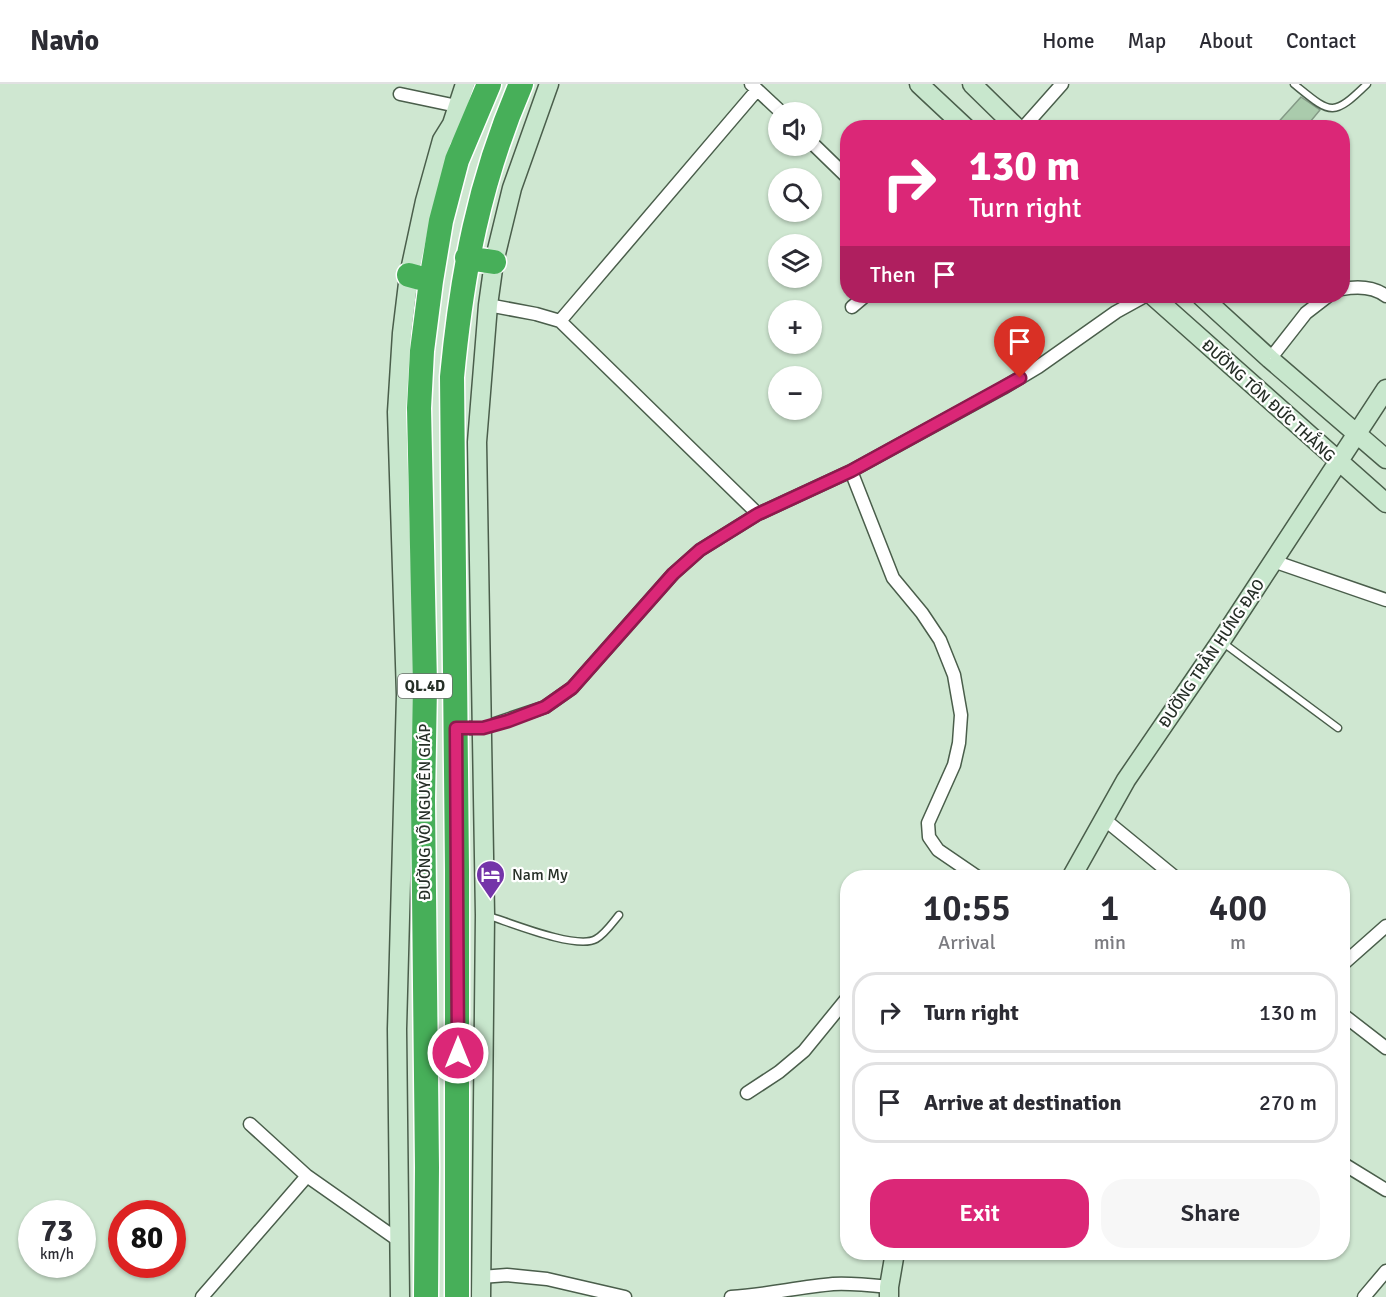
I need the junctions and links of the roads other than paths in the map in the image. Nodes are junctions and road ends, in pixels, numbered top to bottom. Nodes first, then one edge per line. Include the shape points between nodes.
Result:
1 (465, 84) edge
2 (489, 84) edge
3 (521, 84) edge
4 (549, 84) edge
5 (919, 84) edge
6 (972, 84) edge
7 (1062, 84) edge
8 (1294, 84) edge
9 (1367, 84) edge
10 (754, 87) edge
11 (399, 94) dead end
12 (770, 102) edge
13 (457, 106) junction
14 (957, 120) edge
15 (1009, 120) edge
16 (1030, 120) edge
17 (822, 153) edge
18 (840, 170) edge
19 (467, 258) junction
20 (494, 262) junction
21 (420, 278) junction
22 (1350, 287) edge
23 (1386, 296) edge
24 (857, 303) edge
25 (1132, 303) edge
26 (1161, 303) edge
27 (1209, 303) edge
28 (1319, 303) edge
29 (488, 305) junction
30 (852, 307) dead end
31 (560, 321) junction
32 (1270, 359) junction
33 (1386, 389) edge
34 (1357, 433) junction
35 (1386, 459) edge
36 (1338, 462) junction
37 (851, 471) junction
38 (1386, 503) edge
39 (758, 514) junction
40 (1273, 561) junction
41 (1386, 600) edge
42 (1221, 642) junction
43 (456, 728) junction
44 (483, 728) junction
45 (1338, 728) dead end
46 (1104, 819) junction
47 (967, 870) edge
48 (1075, 870) edge
49 (1166, 870) edge
50 (485, 915) junction
51 (619, 915) dead end
52 (1386, 926) edge
53 (1350, 958) edge
54 (840, 1007) edge
55 (1350, 1020) edge
56 (1386, 1048) edge
57 (747, 1093) dead end
58 (250, 1124) dead end
59 (1350, 1168) edge
60 (307, 1176) junction
61 (1386, 1190) edge
62 (401, 1242) junction
63 (894, 1260) edge
64 (1386, 1271) edge
65 (481, 1276) junction
66 (889, 1292) edge
67 (760, 1296) edge
68 (202, 1297) edge
69 (400, 1297) edge
70 (426, 1297) edge
71 (457, 1297) edge
72 (480, 1297) edge
73 (625, 1297) edge
74 (731, 1297) edge
75 (1364, 1297) edge

1 - 13 street, ĐƯỜNG VÕ NGUYÊN GIÁP
2 - 21 highway, ĐƯỜNG VÕ NGUYÊN GIÁP / QL.4D via 458,160
3 - 19 highway, ĐƯỜNG VÕ NGUYÊN GIÁP / QL.4D via 486,176
4 - 20 street via 512,188
5 - 14 street
6 - 15 street
7 - 16 street
8 - 9 lane via 1329,108 1344,106
10 - 12 street
10 - 31 street
11 - 13 street
13 - 21 street, ĐƯỜNG VÕ NGUYÊN GIÁP via 442,140 425,201
17 - 18 street
19 - 20 highway
19 - 43 highway, ĐƯỜNG VÕ NGUYÊN GIÁP / QL.4D via 452,377
20 - 29 street
21 - 62 street, ĐƯỜNG VÕ NGUYÊN GIÁP via 402,333 397,412 406,696 398,1029
21 - 70 highway, ĐƯỜNG VÕ NGUYÊN GIÁP / QL.4D
22 - 23 street via 1368,287
24 - 30 street
25 - 37 street via 1003,388
26 - 36 street, ĐƯỜNG TÔN ĐỨC THẮNG
27 - 32 street, ĐƯỜNG TÔN ĐỨC THẮNG
28 - 32 street via 1306,313
29 - 31 street
29 - 44 street via 477,442
31 - 39 street
32 - 34 street, ĐƯỜNG TÔN ĐỨC THẮNG
33 - 34 street, ĐƯỜNG TRẦN HƯNG ĐẠO
34 - 35 street, ĐƯỜNG TÔN ĐỨC THẮNG
34 - 36 street, ĐƯỜNG TRẦN HƯNG ĐẠO
36 - 38 street, ĐƯỜNG TÔN ĐỨC THẮNG
36 - 40 street, ĐƯỜNG TRẦN HƯNG ĐẠO
37 - 39 street
37 - 47 street via 893,578 940,640 954,675 960,715 959,743 954,765 928,823 929,837 938,850
39 - 44 street via 700,550 673,574 572,688 545,707
40 - 41 street
40 - 42 street, ĐƯỜNG TRẦN HƯNG ĐẠO
42 - 45 lane
42 - 46 street, ĐƯỜNG TRẦN HƯNG ĐẠO via 1126,780
43 - 44 street
43 - 71 highway, ĐƯỜNG VÕ NGUYÊN GIÁP / QL.4D
44 - 50 street
46 - 48 street, ĐƯỜNG TRẦN HƯNG ĐẠO
46 - 49 street
50 - 51 lane via 564,940 583,942 596,939
50 - 65 street
52 - 53 street
54 - 57 street via 804,1051
55 - 56 street
58 - 60 street
59 - 61 street
60 - 62 street
60 - 68 street
62 - 69 street, ĐƯỜNG VÕ NGUYÊN GIÁP
63 - 66 street
64 - 75 street
65 - 72 street
65 - 73 street via 548,1279
66 - 67 street via 856,1284 832,1284
67 - 74 street

